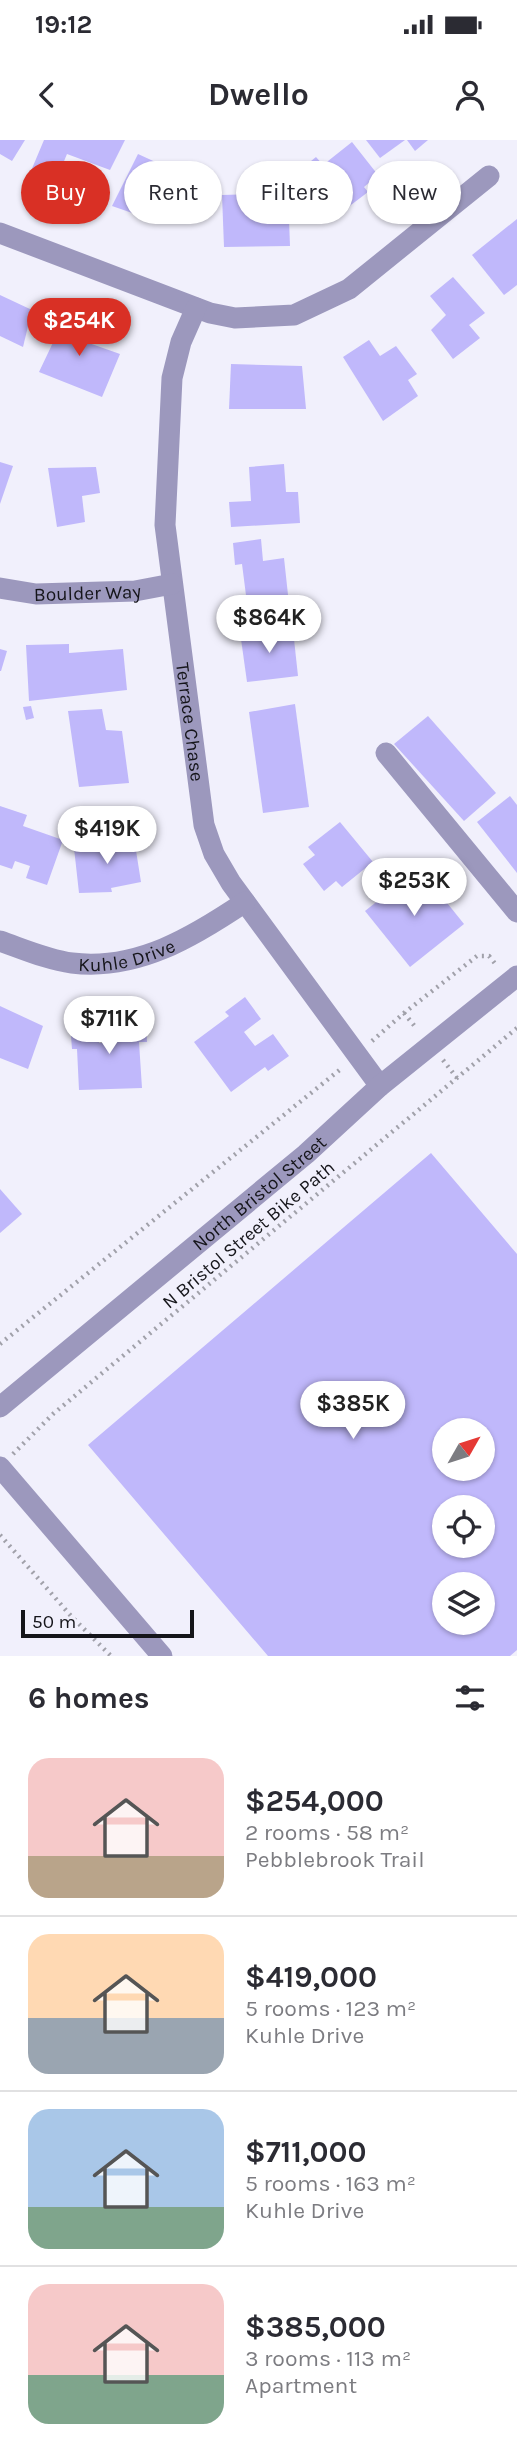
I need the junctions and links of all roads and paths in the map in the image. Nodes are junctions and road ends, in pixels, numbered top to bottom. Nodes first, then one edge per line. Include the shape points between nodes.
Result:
1 (489, 176) dead end
2 (0, 233) edge
3 (196, 308) junction
4 (172, 584) junction
5 (0, 588) edge
6 (386, 753) dead end
7 (245, 902) junction
8 (517, 912) edge
9 (0, 941) edge
10 (514, 979) edge
11 (517, 1028) edge
12 (357, 1055) junction
13 (380, 1086) junction
14 (0, 1345) edge
15 (0, 1408) edge
16 (4, 1462) edge
17 (0, 1535) edge
18 (111, 1656) edge
19 (160, 1656) edge

1 - 3 street via 349,289 293,315 235,318
2 - 3 street
3 - 4 street, Terrace Chase via 181,342 173,378 164,525
4 - 5 street, Boulder Way via 135,591 36,594
4 - 7 street, Terrace Chase via 204,825 214,854
6 - 8 street
7 - 9 street, Kuhle Drive via 173,946 108,964 70,963
7 - 12 street, Terrace Chase
10 - 12 path via 489,956 477,956
10 - 13 street, North Bristol Street
11 - 16 path, N Bristol Street Bike Path via 53,1414
12 - 13 street, Terrace Chase
12 - 14 path
13 - 15 street, North Bristol Street via 306,1154
16 - 19 street
17 - 18 path

